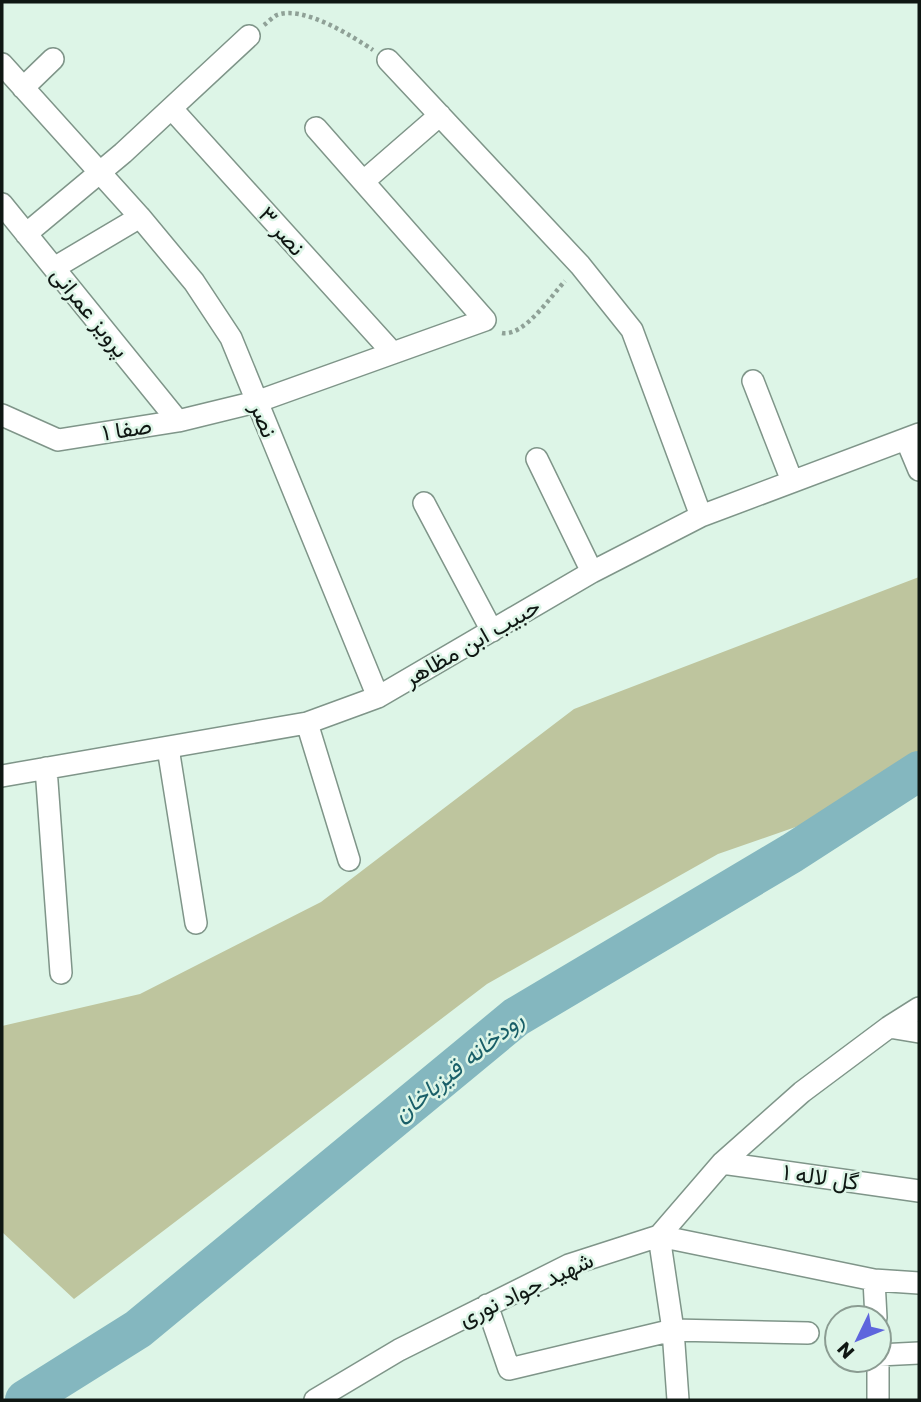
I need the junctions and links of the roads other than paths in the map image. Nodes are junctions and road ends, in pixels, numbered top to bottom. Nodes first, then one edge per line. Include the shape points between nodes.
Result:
1 (249, 36) road end
2 (53, 58) dead end
3 (388, 60) road end
4 (2, 64) edge
5 (23, 88) junction
6 (172, 109) junction
7 (440, 115) junction
8 (316, 128) dead end
9 (100, 172) junction
10 (364, 181) junction
11 (2, 204) edge
12 (140, 217) junction
13 (26, 234) junction
14 (54, 268) junction
15 (392, 352) junction
16 (753, 381) dead end
17 (256, 402) junction
18 (2, 415) edge
19 (178, 421) junction
20 (913, 436) edge
21 (537, 459) dead end
22 (919, 470) edge
23 (792, 481) junction
24 (424, 503) dead end
25 (701, 516) junction
26 (592, 572) junction
27 (492, 631) junction
28 (379, 697) junction
29 (307, 723) junction
30 (168, 748) junction
31 (46, 768) junction
32 (2, 776) edge
33 (349, 860) dead end
34 (196, 923) dead end
35 (61, 973) dead end
36 (919, 1007) edge
37 (889, 1027) junction
38 (919, 1032) edge
39 (722, 1163) junction
40 (919, 1191) edge
41 (659, 1236) junction
42 (874, 1280) junction
43 (919, 1283) edge
44 (875, 1304) edge
45 (487, 1305) junction
46 (673, 1330) junction
47 (808, 1333) dead end
48 (919, 1353) edge
49 (893, 1354) edge
50 (877, 1374) edge
51 (315, 1400) edge
52 (677, 1400) edge
53 (878, 1400) edge

1 - 6 street
2 - 5 street
3 - 7 street
4 - 5 street, نصر
5 - 9 street, نصر
6 - 9 street
6 - 15 street, نصر ۳
7 - 10 street
7 - 25 street via 580,265 632,330
8 - 10 street
9 - 12 street, نصر
9 - 13 street
10 - 15 street, صفا ۱ via 485,320
11 - 13 street, پرویز عمرانی
12 - 14 street
12 - 17 street, نصر via 194,282 231,338
13 - 14 street, پرویز عمرانی
14 - 19 street, پرویز عمرانی
15 - 17 street, صفا ۱
16 - 23 street
17 - 19 street, صفا ۱
17 - 28 street, نصر
18 - 19 street, صفا ۱ via 58,440
20 - 22 street
20 - 23 street, حبیب ابن مظاهر
21 - 26 street
23 - 25 street, حبیب ابن مظاهر
24 - 27 street
25 - 26 street, حبیب ابن مظاهر
26 - 27 street, حبیب ابن مظاهر
27 - 28 street, حبیب ابن مظاهر
28 - 29 street, حبیب ابن مظاهر
29 - 30 street, حبیب ابن مظاهر
29 - 33 street
30 - 31 street, حبیب ابن مظاهر
30 - 34 street
31 - 32 street, حبیب ابن مظاهر
31 - 35 street
36 - 37 street
37 - 38 street
37 - 39 street via 802,1093
39 - 40 street, گل لاله ۱
39 - 41 street
41 - 42 street
41 - 45 street, شهید جواد نوری via 569,1265
41 - 46 street
42 - 43 street
42 - 44 street
45 - 46 street via 509,1369
45 - 51 street, شهید جواد نوری
46 - 47 street
46 - 52 street
48 - 49 street
50 - 53 street

